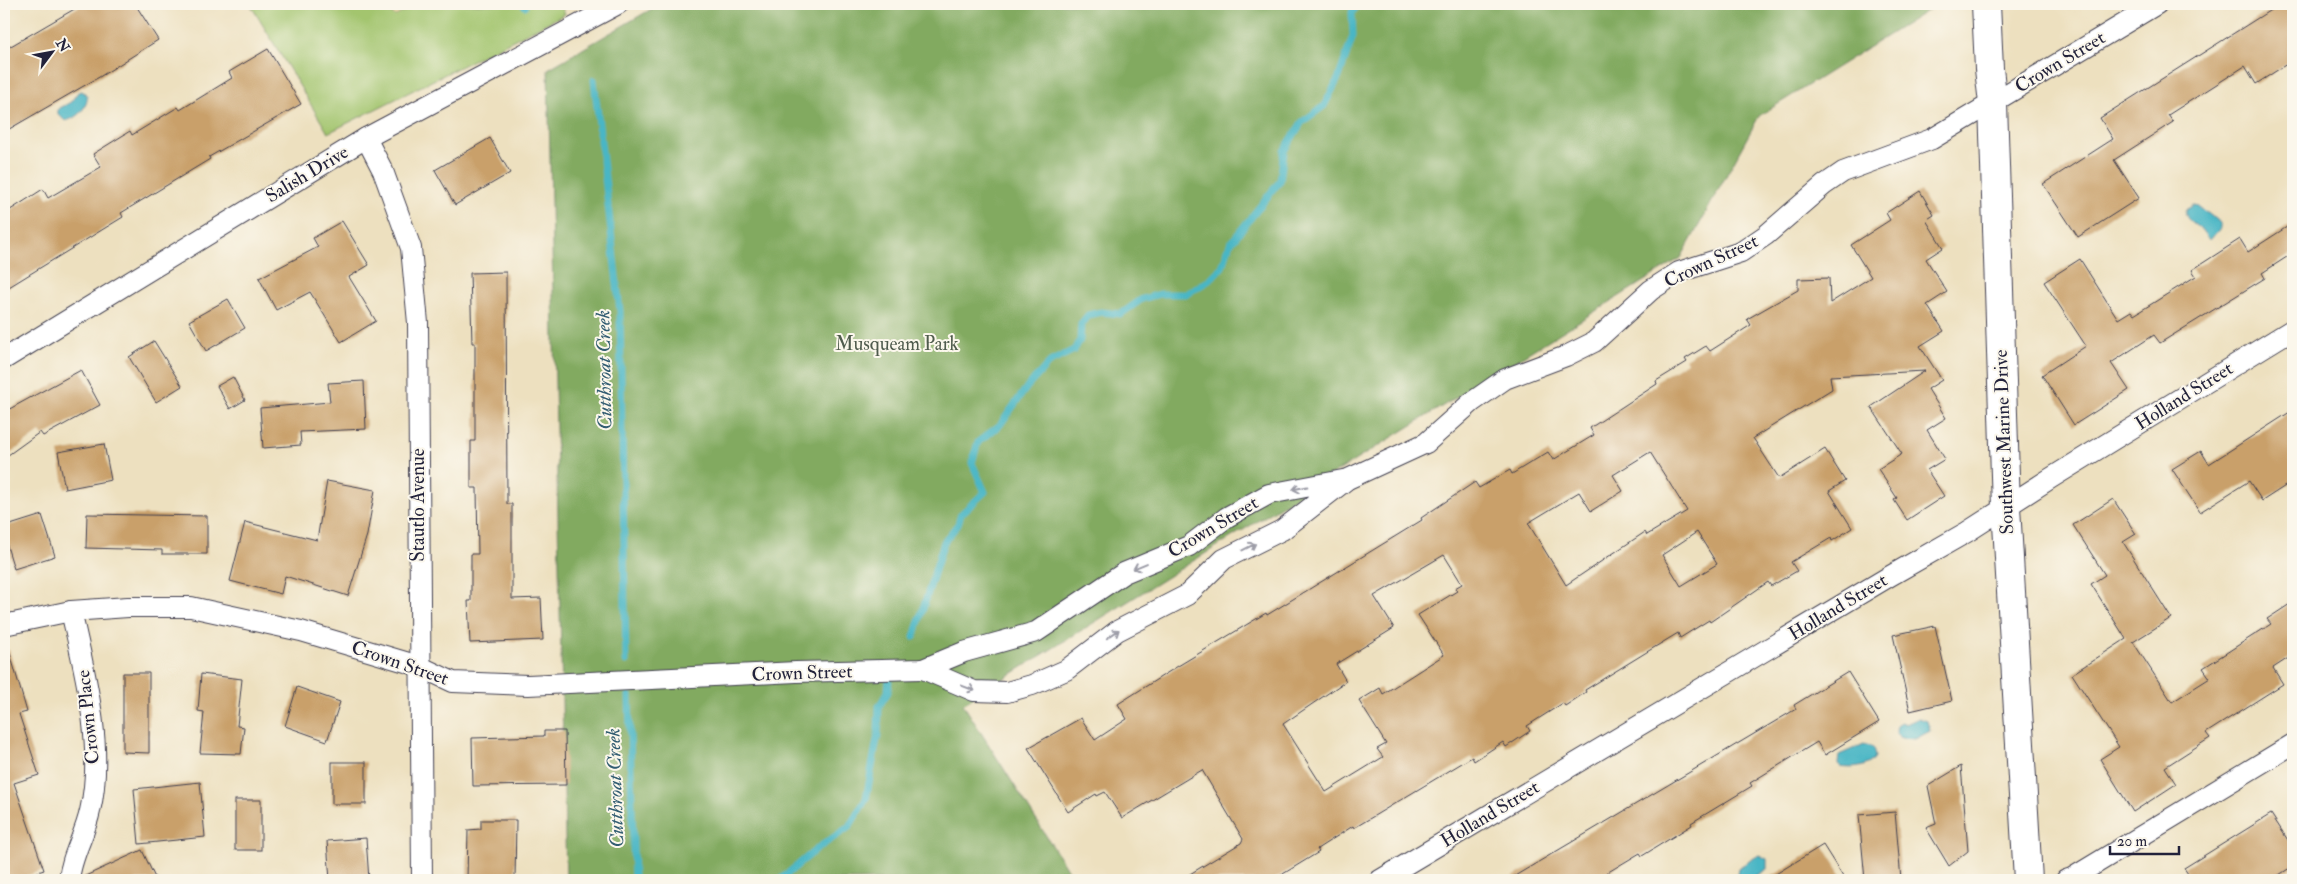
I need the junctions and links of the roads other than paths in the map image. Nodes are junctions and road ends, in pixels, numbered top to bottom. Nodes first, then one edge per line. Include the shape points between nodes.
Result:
1 (618, 4) edge
2 (1986, 4) edge
3 (2157, 4) edge
4 (1993, 103) junction
5 (366, 138) junction
6 (2293, 329) edge
7 (4, 358) edge
8 (1348, 478) junction
9 (2006, 508) junction
10 (71, 611) junction
11 (4, 625) edge
12 (419, 666) junction
13 (923, 669) junction
14 (2293, 744) edge
15 (69, 880) edge
16 (422, 880) edge
17 (1380, 880) edge
18 (2028, 880) edge
19 (2066, 880) edge

1 - 5 street, Salish Drive
2 - 4 main road, Southwest Marine Drive
3 - 4 street, Crown Street
4 - 8 street, Crown Street via 1932,139 1844,172 1741,252 1679,272 1651,290 1594,342 1506,379 1472,402 1426,443
4 - 9 main road, Southwest Marine Drive
5 - 7 street, Salish Drive
5 - 12 street, Stautlo Avenue via 383,171 411,248 418,322
6 - 9 street, Holland Street
8 -> 13 street, Crown Street via 1269,494 1227,517 1189,546 1124,573 1036,632 964,652
13 -> 8 street, Crown Street via 974,691 1007,692 1066,670 1117,631 1187,594 1224,559 1282,530
9 - 17 street, Holland Street
9 - 18 main road, Southwest Marine Drive
10 - 11 street, Crown Street
10 - 12 street, Crown Street via 191,607 301,631
10 - 15 street, Crown Place via 87,683 95,759 90,810
12 - 13 street, Crown Street via 453,682 528,685
12 - 16 street, Stautlo Avenue
14 - 19 street

